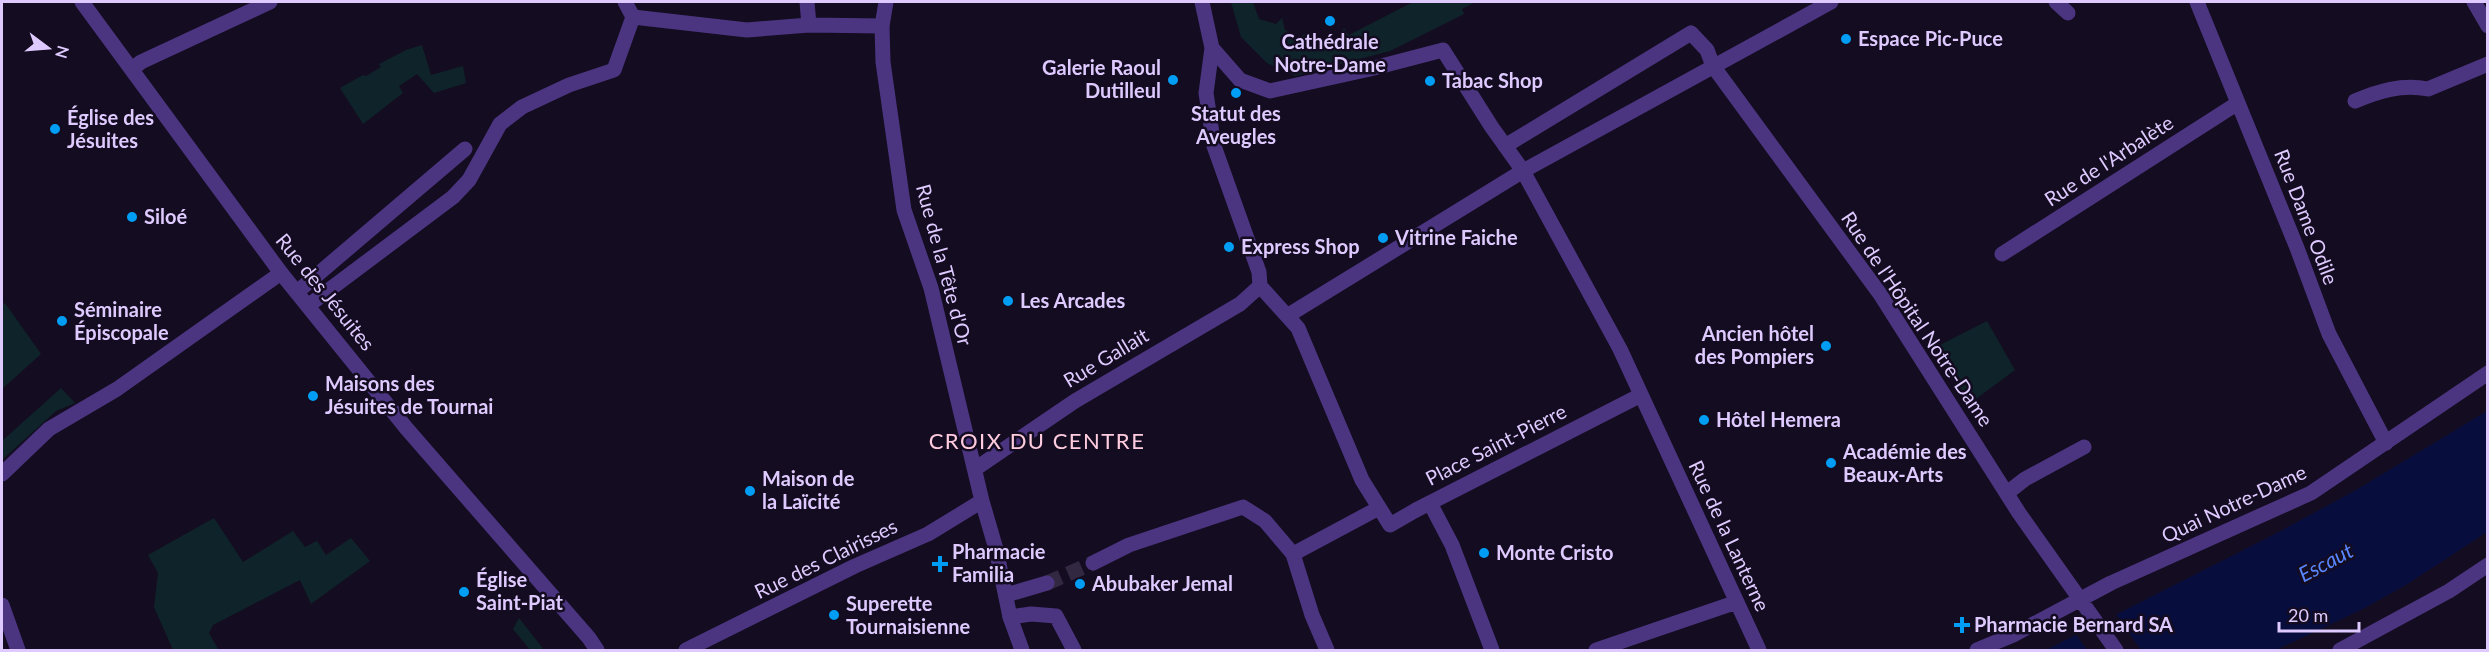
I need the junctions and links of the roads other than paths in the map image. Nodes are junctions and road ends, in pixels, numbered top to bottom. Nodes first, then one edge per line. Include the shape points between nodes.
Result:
1 (82, 2) edge
2 (270, 2) edge
3 (625, 2) edge
4 (807, 2) edge
5 (886, 2) edge
6 (1202, 2) edge
7 (1831, 2) edge
8 (2056, 2) edge
9 (2197, 2) edge
10 (2474, 2) edge
11 (2068, 13) dead end
12 (633, 17) junction
13 (809, 25) junction
14 (882, 26) junction
15 (2487, 26) edge
16 (1212, 48) junction
17 (2487, 64) edge
18 (1713, 66) junction
19 (132, 69) junction
20 (2355, 101) dead end
21 (2238, 103) junction
22 (1505, 146) junction
23 (465, 149) dead end
24 (1523, 171) junction
25 (2002, 254) dead end
26 (281, 273) junction
27 (1260, 286) junction
28 (297, 292) junction
29 (309, 305) junction
30 (1287, 316) junction
31 (2487, 373) edge
32 (1641, 395) junction
33 (2386, 443) junction
34 (2084, 447) dead end
35 (975, 469) junction
36 (2, 474) edge
37 (2007, 493) junction
38 (982, 501) junction
39 (1430, 503) junction
40 (1379, 507) junction
41 (1293, 554) junction
42 (1093, 563) tunnel mouth
43 (2487, 565) edge
44 (1047, 583) tunnel mouth
45 (1006, 595) junction
46 (2080, 600) junction
47 (1737, 602) junction
48 (2, 605) edge
49 (1010, 617) junction
50 (686, 650) edge
51 (18, 651) edge
52 (597, 651) edge
53 (1022, 651) edge
54 (1074, 651) edge
55 (1327, 651) edge
56 (1492, 651) edge
57 (1596, 651) edge
58 (1759, 651) edge
59 (1977, 651) edge
60 (2116, 651) edge
61 (2340, 651) edge

1 - 19 street, Rue des Jésuites
2 - 19 street
3 - 12 street
4 - 13 street
5 - 14 street, Rue de la Tête d'Or
6 - 16 street
7 - 18 street
8 - 11 street
9 - 21 street, Rue Dame Odile
10 - 15 street
12 - 13 street via 747,30
12 - 29 street via 614,70 522,107 500,124 469,180 453,197
13 - 14 street
14 - 35 street, Rue de la Tête d'Or via 883,62 904,210 931,288
16 - 22 street via 1240,80 1270,91 1443,50
16 - 27 street via 1206,93 1214,146 1259,272
17 - 20 street via 2427,89 2386,88
18 - 22 street, Rue de l'Hôpital Notre-Dame via 1707,50 1691,33
18 - 24 street
18 - 37 street, Rue de l'Hôpital Notre-Dame via 1880,294
19 - 26 street, Rue des Jésuites
21 - 25 street, Rue de l'Arbalète
21 - 33 street, Rue Dame Odile via 2328,334
22 - 24 street
23 - 28 street
24 - 30 street
24 - 32 street
26 - 28 street, Rue des Jésuites
26 - 36 street via 117,389 49,429
27 - 30 street, Place Saint-Pierre
27 - 35 street, Rue Gallait via 1240,304 1075,401
28 - 29 street, Rue des Jésuites
29 - 52 street, Rue des Jésuites via 407,429
30 - 40 street, Place Saint-Pierre via 1298,328 1362,480
31 - 33 street, Quai Notre-Dame
32 - 39 street, Place Saint-Pierre
32 - 47 street, Rue de la Lanterne
33 - 46 street, Quai Notre-Dame via 2311,493
34 - 37 street
35 - 38 street, Rue de la Tête d'Or
37 - 46 street, Rue de l'Hôpital Notre-Dame
38 - 45 street, Rue de la Tête d'Or
38 - 50 street, Rue des Clairisses via 928,534 848,569
39 - 40 street, Place Saint-Pierre via 1390,525
39 - 56 street via 1452,545
40 - 41 street
41 - 42 street via 1265,521 1243,507 1129,545
41 - 55 street
43 - 61 street via 2449,591
44 - 45 street
45 - 49 street, Rue de la Tête d'Or
46 - 59 street, Quai Notre-Dame
46 - 60 street, Rue de l'Hôpital Notre-Dame
47 - 57 street
47 - 58 street, Rue de la Lanterne
48 - 51 street
49 - 53 street, Rue de la Tête d'Or
49 - 54 street via 1056,616

